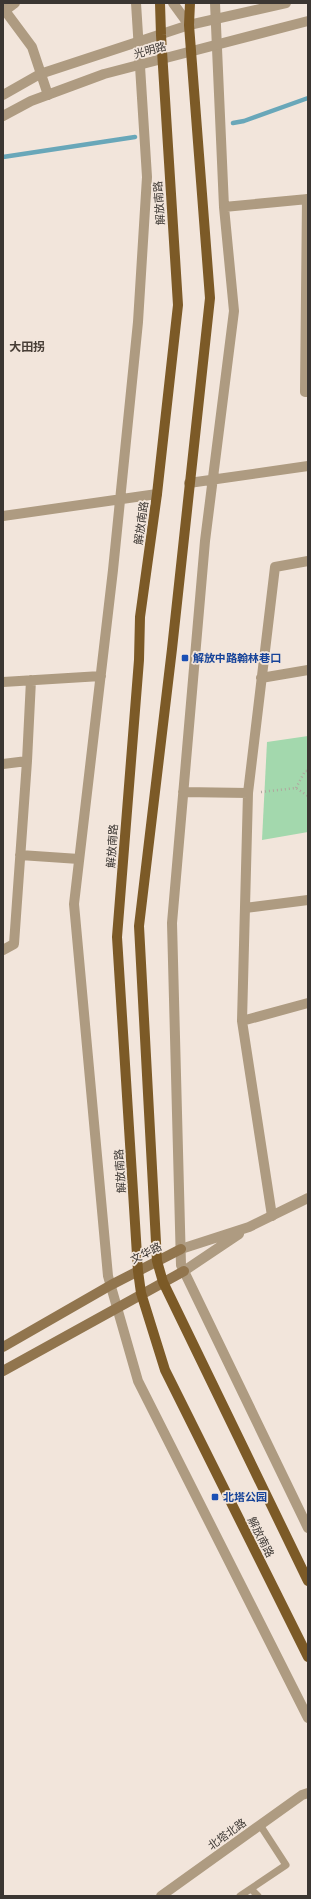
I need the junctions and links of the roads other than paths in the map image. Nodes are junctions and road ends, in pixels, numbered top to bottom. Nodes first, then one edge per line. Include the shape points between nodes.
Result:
1 (15, 3) edge
2 (136, 3) edge
3 (160, 3) edge
4 (173, 3) edge
5 (190, 3) edge
6 (215, 3) edge
7 (286, 3) edge
8 (4, 10) edge
9 (216, 19) junction
10 (308, 21) edge
11 (189, 25) junction
12 (161, 35) junction
13 (138, 42) junction
14 (217, 44) junction
15 (191, 51) junction
16 (162, 59) junction
17 (140, 65) junction
18 (40, 74) junction
19 (3, 95) edge
20 (48, 95) junction
21 (3, 116) edge
22 (307, 199) edge
23 (224, 207) junction
24 (307, 308) edge
25 (308, 392) edge
26 (308, 466) edge
27 (213, 479) junction
28 (189, 482) junction
29 (157, 494) junction
30 (120, 501) junction
31 (3, 516) edge
32 (308, 562) edge
33 (308, 670) edge
34 (101, 676) junction
35 (261, 678) junction
36 (31, 680) junction
37 (3, 682) edge
38 (27, 761) junction
39 (3, 764) edge
40 (183, 792) junction
41 (248, 793) junction
42 (20, 855) junction
43 (79, 859) junction
44 (308, 900) edge
45 (244, 908) junction
46 (3, 950) edge
47 (308, 1003) edge
48 (242, 1022) junction
49 (308, 1198) edge
50 (272, 1216) junction
51 (249, 1227) junction
52 (181, 1249) junction
53 (157, 1261) junction
54 (138, 1271) junction
55 (184, 1271) junction
56 (163, 1282) junction
57 (111, 1285) junction
58 (141, 1293) junction
59 (117, 1307) junction
60 (3, 1347) edge
61 (3, 1371) edge
62 (308, 1528) edge
63 (308, 1582) edge
64 (308, 1656) edge
65 (308, 1718) edge
66 (308, 1793) edge
67 (260, 1825) junction
68 (251, 1888) junction
69 (161, 1896) edge
70 (240, 1896) edge
71 (258, 1896) edge

1 - 8 street
2 - 13 street
3 - 12 main road, 解放南路
4 - 11 street
5 - 11 main road, 解放南路
6 - 9 street
7 - 9 street, 光明路
8 - 18 street via 32,47
9 - 11 street, 光明路
9 - 14 street
10 - 14 street, 光明路
11 - 12 street, 光明路
11 - 15 main road, 解放南路
12 - 13 street, 光明路
12 - 16 main road, 解放南路
13 - 17 street
13 - 18 street, 光明路
14 - 15 street, 光明路
14 - 23 street
15 - 16 street, 光明路
15 - 28 main road, 解放南路 via 210,298
16 - 17 street, 光明路
16 - 29 main road, 解放南路 via 178,306
17 - 20 street, 光明路 via 104,74
17 - 30 street via 147,177 138,322
18 - 19 street, 光明路
18 - 20 street
20 - 21 street, 光明路
22 - 23 street
22 - 24 street
23 - 27 street via 234,312
24 - 25 street via 305,392
26 - 27 street
27 - 28 street
27 - 40 street
28 - 53 main road, 解放南路 via 139,926
29 - 30 street
29 - 54 main road, 解放南路 via 140,617 139,660 117,937
30 - 31 street
30 - 34 street
32 - 35 street via 275,567
33 - 35 street
34 - 36 street
34 - 43 street
35 - 41 street
36 - 37 street
36 - 38 street
38 - 39 street
38 - 42 street
40 - 41 street
40 - 52 street via 172,924
41 - 45 street
42 - 43 street
42 - 46 street via 14,944
43 - 57 street via 74,904 108,1276
44 - 45 street
45 - 48 street
47 - 48 street
48 - 50 street
49 - 50 street, 文华路
50 - 51 street, 文华路
51 - 52 street, 文华路
51 - 55 street
52 - 53 main road, 文华路
52 - 55 street via 181,1265
53 - 54 main road, 文华路
53 - 56 main road, 解放南路
54 - 57 main road, 文华路
54 - 58 main road, 解放南路
55 - 56 main road
55 - 62 street
56 - 58 main road
56 - 63 main road, 解放南路
57 - 59 street
57 - 60 main road, 文华路
58 - 59 main road
58 - 64 main road, 解放南路 via 165,1370
59 - 61 main road
59 - 65 street via 138,1381
66 - 67 street, 北塔北路
67 - 68 lane via 286,1865
67 - 69 street, 北塔北路
68 - 70 lane
68 - 71 lane

